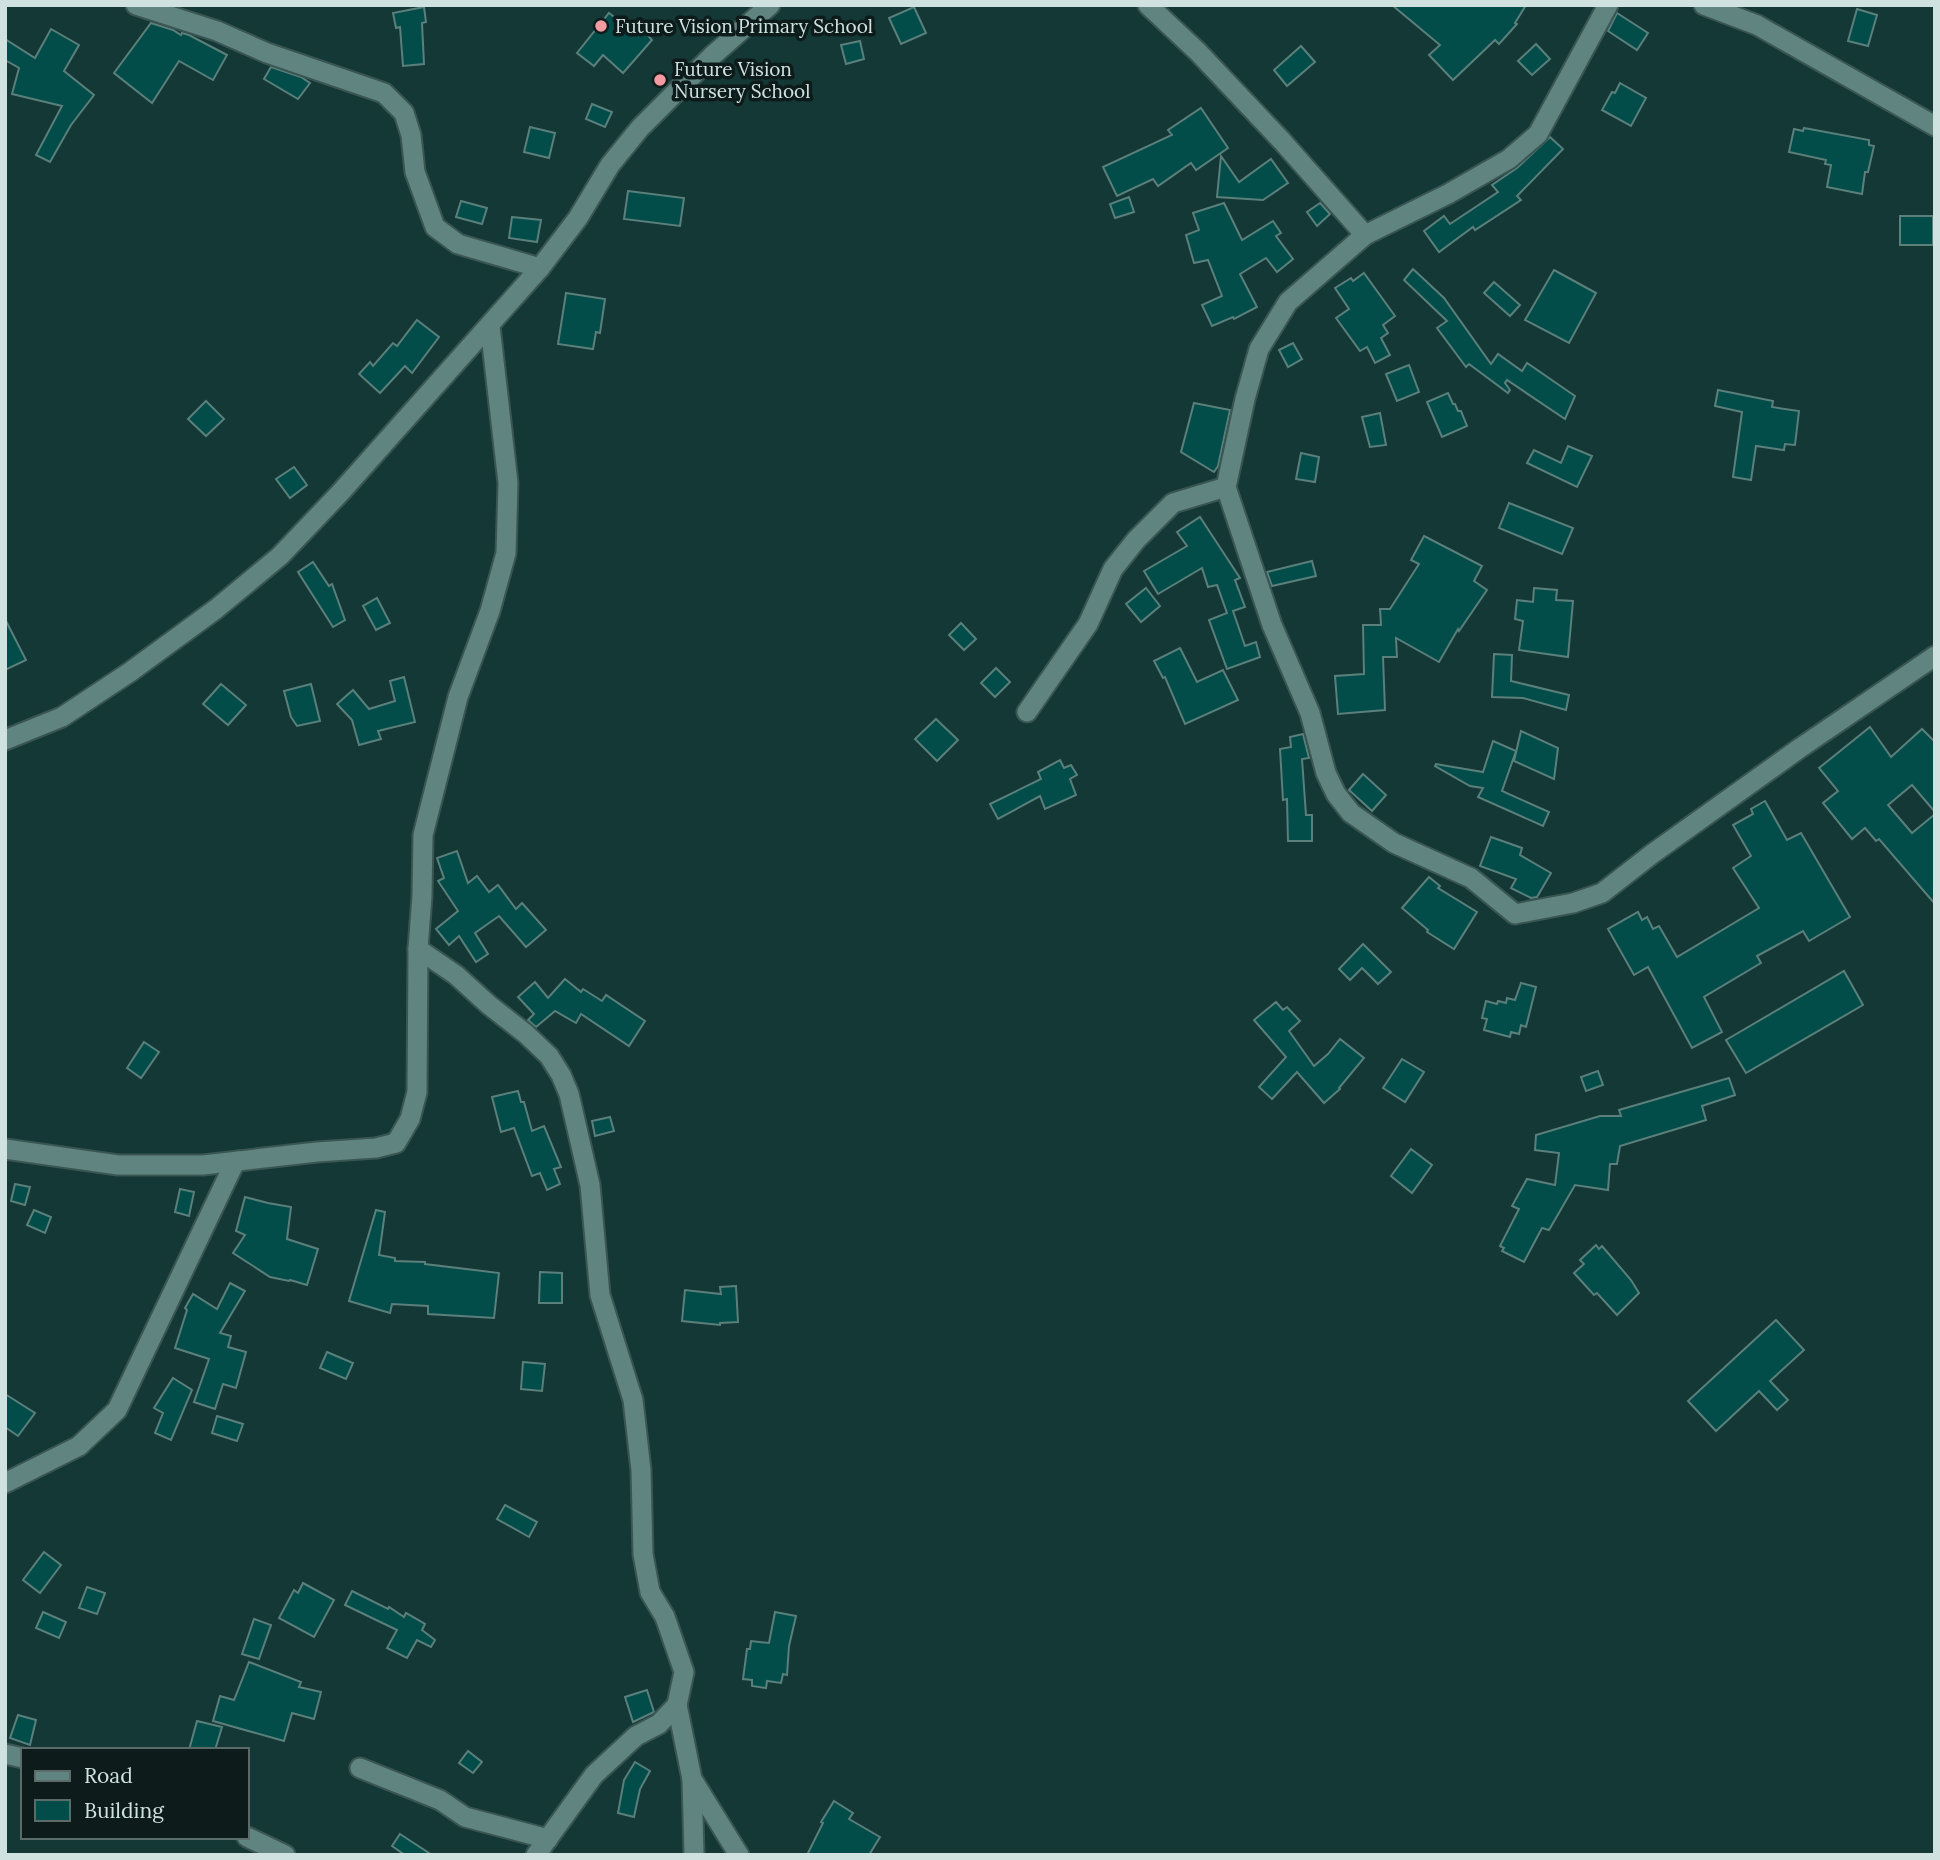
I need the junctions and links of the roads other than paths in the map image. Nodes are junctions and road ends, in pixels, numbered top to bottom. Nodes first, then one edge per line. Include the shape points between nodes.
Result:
1 (136, 5) edge
2 (770, 5) edge
3 (1148, 5) edge
4 (1608, 5) edge
5 (1704, 5) edge
6 (1935, 126) edge
7 (1365, 235) junction
8 (540, 268) junction
9 (490, 326) junction
10 (1226, 487) junction
11 (1935, 656) edge
12 (1027, 712) dead end
13 (5, 740) edge
14 (418, 949) junction
15 (5, 1149) edge
16 (238, 1161) junction
17 (5, 1483) edge
18 (677, 1705) junction
19 (360, 1768) dead end
20 (692, 1779) junction
21 (248, 1837) edge
22 (542, 1847) edge
23 (285, 1855) edge
24 (694, 1855) edge
25 (739, 1855) edge

1 - 8 street via 384,93 404,113 415,172 435,228 458,244
2 - 8 street via 640,128
3 - 7 street via 1245,101
4 - 7 street via 1538,134 1509,159
5 - 6 street via 1756,25
7 - 10 street via 1288,302 1259,349
8 - 9 street
9 - 13 street via 280,556 131,672 62,717
9 - 14 street via 508,483 506,553 458,697 423,835
10 - 11 street via 1336,794 1351,813 1394,842 1471,878 1514,914 1602,893 1789,755
10 - 12 street via 1173,503 1136,540 1113,569 1088,624
14 - 16 street via 417,1092 410,1119 396,1143
14 - 18 street via 456,975 549,1056 569,1094 590,1185 600,1295 633,1400 643,1554 650,1592 665,1617 684,1672
15 - 16 street via 118,1165
16 - 17 street via 117,1410 79,1446
18 - 20 street
18 - 22 street via 594,1775
19 - 22 street
20 - 24 street
20 - 25 street
21 - 23 street

